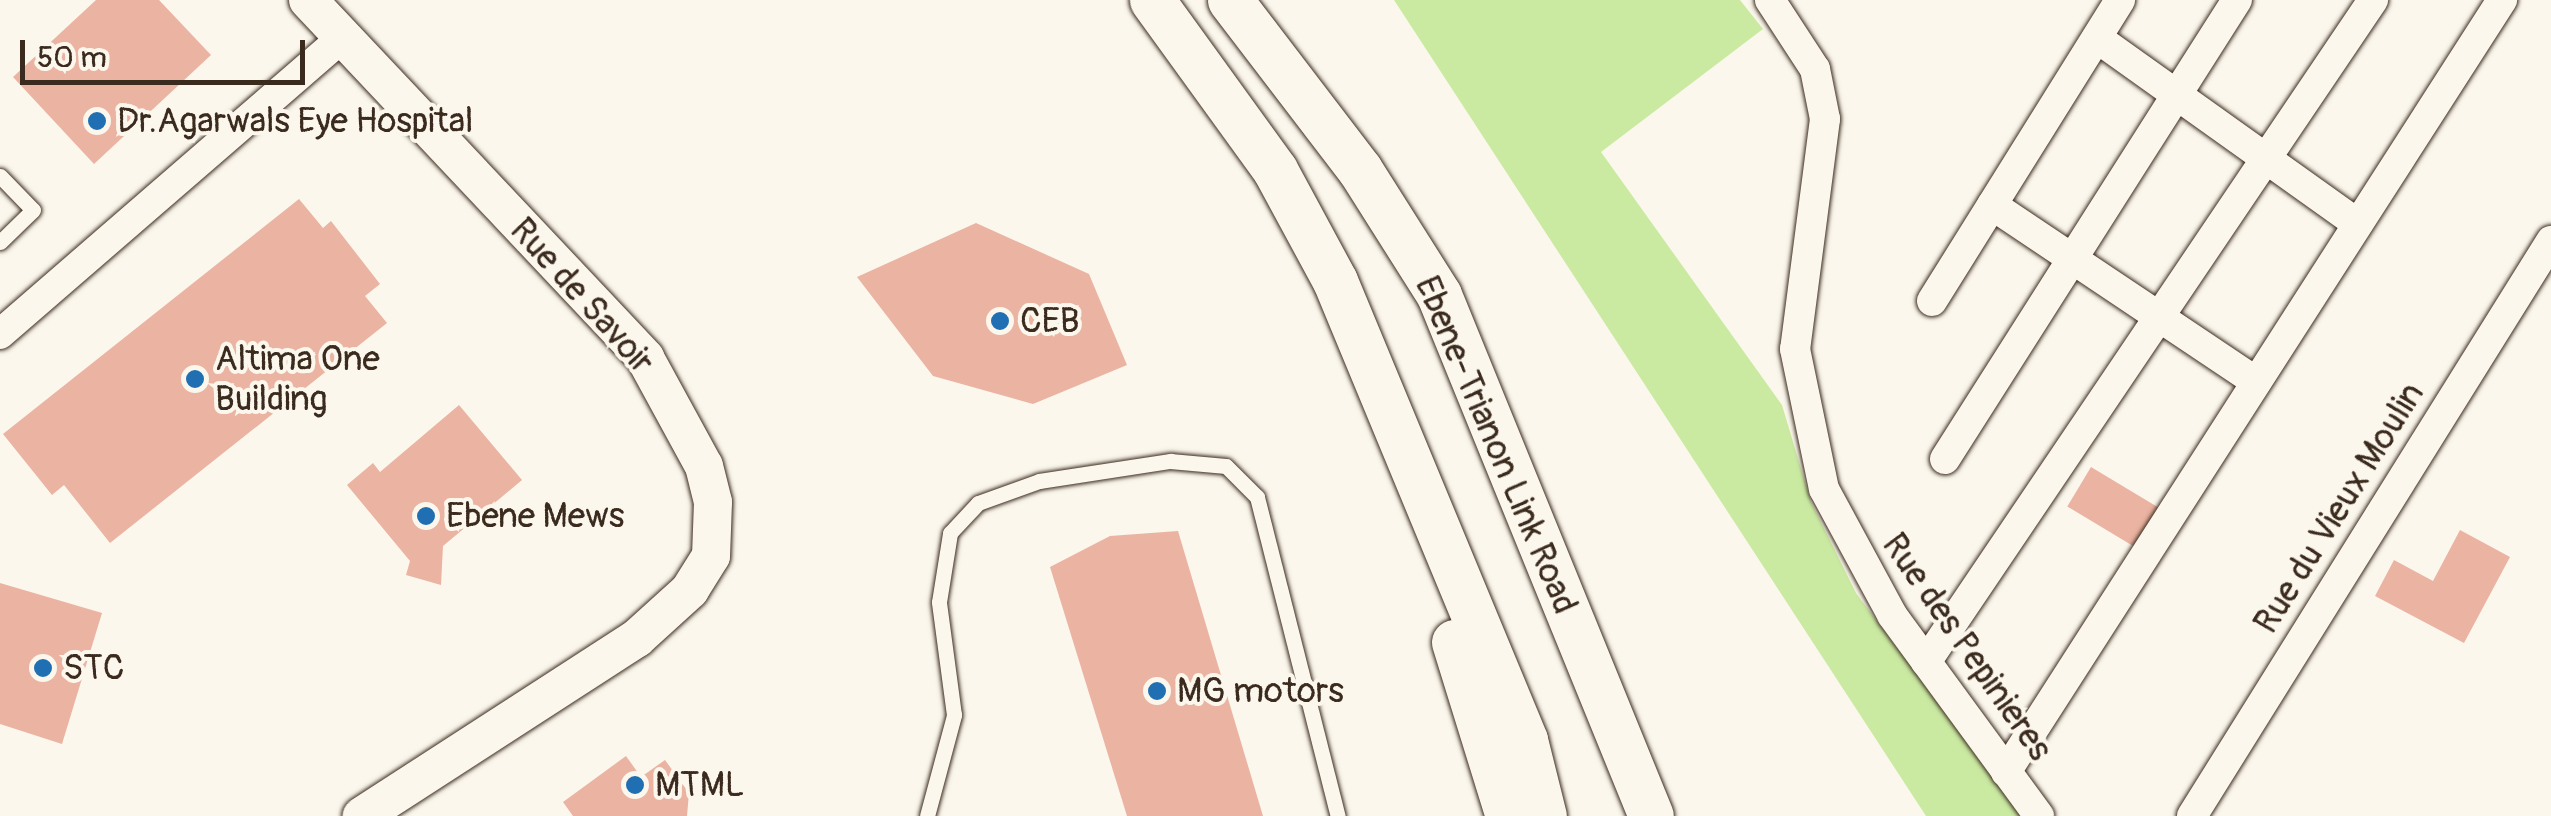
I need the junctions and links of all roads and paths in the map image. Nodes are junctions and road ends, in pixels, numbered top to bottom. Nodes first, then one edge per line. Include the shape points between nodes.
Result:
1 (308, 0) edge
2 (1770, 0) edge
3 (2120, 0) edge
4 (2237, 0) edge
5 (2374, 0) edge
6 (2502, 0) edge
7 (1240, 7) edge
8 (1159, 8) edge
9 (342, 37) junction
10 (2096, 38) junction
11 (2177, 92) junction
12 (2268, 156) junction
13 (0, 176) edge
14 (1992, 204) junction
15 (2358, 224) junction
16 (2551, 241) edge
17 (0, 242) edge
18 (2072, 259) junction
19 (1932, 301) dead end
20 (2158, 318) junction
21 (0, 334) edge
22 (2256, 382) junction
23 (1946, 459) dead end
24 (1407, 466) junction
25 (1926, 662) junction
26 (2006, 772) junction
27 (389, 806) edge
28 (362, 816) edge
29 (927, 816) edge
30 (1338, 816) edge
31 (1508, 816) edge
32 (1544, 816) edge
33 (1651, 816) edge
34 (2039, 816) edge
35 (2192, 816) edge

1 - 9 street, Rue de Savoir
2 - 25 street, Rue des Pepinieres via 1815,69 1825,118 1796,350 1802,405 1824,489 1861,566
3 - 10 street
4 - 11 street
5 - 12 street
6 - 15 street
7 - 33 main road, Ebene-Trianon Link Road via 1360,170 1439,295
8 - 24 main road via 1275,170 1335,281
9 - 21 street
9 - 27 street, Rue de Savoir via 645,358 704,466 713,502 711,556 690,590 637,638
10 - 11 street
10 - 14 street
11 - 12 street
11 - 18 street
12 - 15 street
12 - 20 street
13 - 17 lane via 33,210
14 - 18 street
14 - 19 street
15 - 22 street
16 - 35 street, Rue du Vieux Moulin
18 - 20 street
18 - 23 street
20 - 22 street
20 - 25 street
22 - 26 street
24 - 31 main road via 1426,554
24 - 32 main road via 1525,740
25 - 26 street, Rue des Pepinieres
26 - 34 street, Rue des Pepinieres
27 - 28 street, Rue de Savoir
29 - 30 lane via 954,715 939,602 950,532 978,503 1038,481 1170,461 1226,466 1257,497

